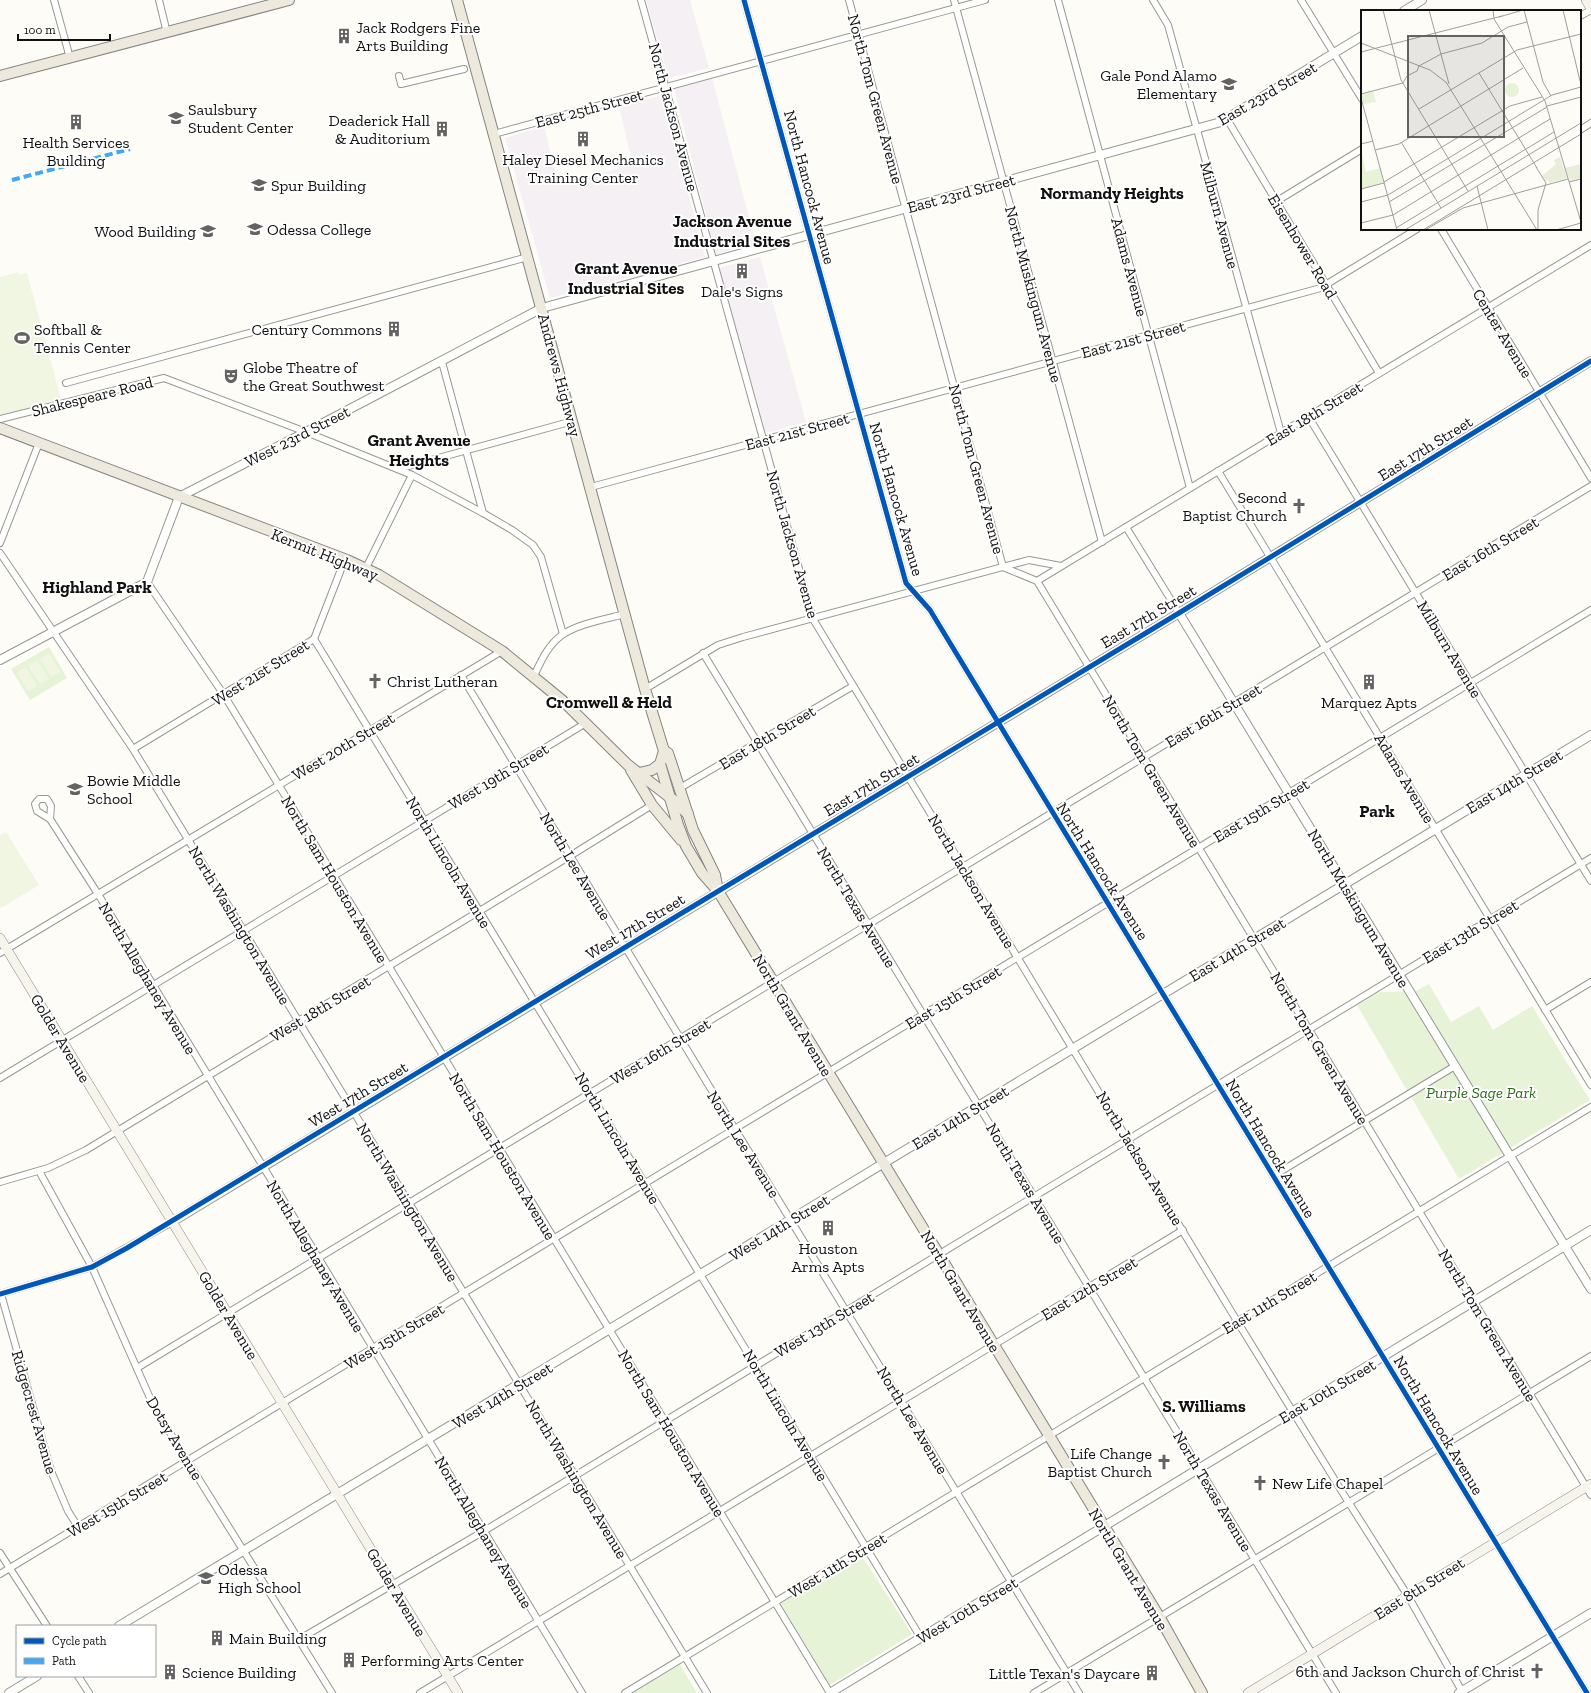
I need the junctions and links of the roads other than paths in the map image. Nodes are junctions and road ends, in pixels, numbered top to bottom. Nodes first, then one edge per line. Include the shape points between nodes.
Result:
1 (54, 0) edge
2 (159, 0) edge
3 (289, 0) edge
4 (457, 0) edge
5 (641, 0) edge
6 (744, 0) edge
7 (849, 0) edge
8 (954, 0) edge
9 (985, 0) edge
10 (1058, 0) edge
11 (1153, 0) edge
12 (1301, 0) edge
13 (1422, 0) edge
14 (1590, 5) edge
15 (956, 8) junction
16 (1406, 10) edge
17 (1581, 15) edge
18 (167, 33) junction
19 (858, 34) junction
20 (1361, 37) edge
21 (1334, 53) junction
22 (70, 58) junction
23 (762, 61) junction
24 (464, 69) dead end
25 (0, 76) edge
26 (399, 76) dead end
27 (665, 87) junction
28 (1361, 97) edge
29 (1227, 119) junction
30 (1591, 123) edge
31 (1197, 129) junction
32 (1581, 129) edge
33 (494, 134) junction
34 (1361, 150) edge
35 (1100, 155) junction
36 (1004, 182) junction
37 (1276, 201) junction
38 (906, 209) junction
39 (1415, 230) edge
40 (1442, 230) edge
41 (810, 235) junction
42 (1591, 245) edge
43 (528, 257) junction
44 (713, 261) junction
45 (1327, 285) junction
46 (1488, 307) junction
47 (542, 308) junction
48 (1246, 308) junction
49 (1149, 335) junction
50 (1052, 361) junction
51 (1591, 361) edge
52 (442, 362) junction
53 (1379, 373) junction
54 (66, 383) dead end
55 (955, 388) junction
56 (1539, 393) junction
57 (859, 414) junction
58 (1308, 416) junction
59 (0, 419) edge
60 (573, 421) junction
61 (0, 428) edge
62 (306, 432) junction
63 (1281, 433) junction
64 (762, 440) junction
65 (40, 443) junction
66 (466, 450) junction
67 (398, 469) junction
68 (1218, 471) junction
69 (412, 475) junction
70 (1591, 478) edge
71 (1591, 486) edge
72 (591, 487) junction
73 (1190, 488) junction
74 (179, 496) junction
75 (1361, 502) junction
76 (483, 513) junction
77 (1126, 527) junction
78 (1102, 542) junction
79 (0, 543) edge
80 (0, 553) edge
81 (1270, 557) junction
82 (345, 560) junction
83 (1061, 566) junction
84 (1003, 567) junction
85 (366, 568) junction
86 (1037, 581) junction
87 (147, 582) junction
88 (913, 592) junction
89 (1416, 593) junction
90 (1591, 610) edge
91 (1179, 613) junction
92 (624, 614) junction
93 (813, 619) junction
94 (52, 631) junction
95 (563, 634) junction
96 (314, 639) junction
97 (1325, 648) junction
98 (502, 650) junction
99 (703, 654) junction
100 (0, 660) edge
101 (1089, 667) junction
102 (461, 675) junction
103 (534, 676) junction
104 (1471, 683) junction
105 (853, 686) junction
106 (645, 689) junction
107 (224, 695) junction
108 (1233, 703) junction
109 (998, 722) junction
110 (586, 723) junction
111 (370, 730) junction
112 (1591, 735) edge
113 (1380, 738) junction
114 (758, 743) junction
115 (133, 749) junction
116 (664, 750) junction
117 (1144, 757) junction
118 (660, 764) junction
119 (628, 765) junction
120 (516, 766) junction
121 (639, 774) junction
122 (1526, 774) junction
123 (908, 776) junction
124 (278, 786) junction
125 (680, 788) junction
126 (1289, 793) junction
127 (672, 799) junction
128 (652, 805) junction
129 (1052, 813) junction
130 (688, 814) junction
131 (50, 818) dead end
132 (425, 821) junction
133 (1436, 829) junction
134 (813, 834) junction
135 (188, 840) junction
136 (686, 846) junction
137 (1199, 848) junction
138 (570, 856) junction
139 (1591, 858) edge
140 (1581, 864) junction
141 (963, 867) junction
142 (333, 876) junction
143 (1591, 881) edge
144 (1344, 884) junction
145 (718, 891) junction
146 (98, 894) junction
147 (1108, 903) junction
148 (480, 911) junction
149 (1490, 918) junction
150 (868, 924) junction
151 (244, 931) junction
152 (0, 938) edge
153 (1254, 939) junction
154 (625, 948) junction
155 (3, 951) edge
156 (1018, 957) junction
157 (388, 967) junction
158 (1399, 974) junction
159 (773, 982) junction
160 (1591, 982) edge
161 (153, 986) junction
162 (1163, 994) junction
163 (535, 1002) junction
164 (1545, 1010) junction
165 (923, 1015) junction
166 (298, 1021) junction
167 (1309, 1029) junction
168 (680, 1038) junction
169 (63, 1041) junction
170 (1073, 1049) junction
171 (444, 1058) junction
172 (1455, 1066) junction
173 (828, 1072) junction
174 (208, 1076) junction
175 (0, 1078) edge
176 (1218, 1084) junction
177 (1591, 1085) edge
178 (590, 1093) junction
179 (979, 1106) junction
180 (1591, 1107) edge
181 (354, 1112) junction
182 (1364, 1121) junction
183 (735, 1129) junction
184 (117, 1131) junction
185 (1128, 1139) junction
186 (498, 1148) junction
187 (1510, 1156) junction
188 (884, 1164) junction
189 (262, 1167) junction
190 (39, 1171) junction
191 (1273, 1176) junction
192 (0, 1182) edge
193 (645, 1183) junction
194 (1034, 1196) junction
195 (409, 1203) junction
196 (1419, 1211) junction
197 (791, 1220) junction
198 (172, 1222) junction
199 (1183, 1230) junction
200 (1591, 1230) edge
201 (554, 1239) junction
202 (1565, 1246) junction
203 (939, 1254) junction
204 (318, 1258) junction
205 (92, 1267) junction
206 (1328, 1267) junction
207 (701, 1275) junction
208 (1089, 1287) junction
209 (1591, 1289) edge
210 (464, 1293) junction
211 (0, 1294) edge
212 (1474, 1302) junction
213 (846, 1310) junction
214 (228, 1313) junction
215 (1237, 1321) junction
216 (609, 1330) junction
217 (994, 1345) junction
218 (373, 1349) junction
219 (1591, 1356) edge
220 (1383, 1357) junction
221 (756, 1366) junction
222 (137, 1368) junction
223 (1145, 1378) junction
224 (519, 1385) junction
225 (1530, 1393) junction
226 (902, 1401) junction
227 (282, 1403) junction
228 (1293, 1412) junction
229 (664, 1421) junction
230 (1049, 1436) junction
231 (428, 1440) junction
232 (1438, 1449) junction
233 (811, 1456) junction
234 (188, 1460) junction
235 (1200, 1468) junction
236 (574, 1476) junction
237 (1589, 1488) edge
238 (957, 1492) junction
239 (338, 1494) junction
240 (1349, 1503) junction
241 (720, 1512) junction
242 (1104, 1526) junction
243 (78, 1527) junction
244 (484, 1531) junction
245 (1494, 1542) junction
246 (866, 1547) junction
247 (244, 1551) junction
248 (0, 1553) edge
249 (1255, 1560) junction
250 (630, 1566) junction
251 (11, 1568) junction
252 (0, 1574) edge
253 (1012, 1583) junction
254 (392, 1584) junction
255 (1408, 1596) junction
256 (775, 1603) junction
257 (1591, 1613) edge
258 (1160, 1618) junction
259 (539, 1622) junction
260 (46, 1625) edge
261 (121, 1625) edge
262 (1552, 1637) junction
263 (921, 1638) junction
264 (298, 1640) junction
265 (1313, 1654) junction
266 (685, 1657) junction
267 (1067, 1673) junction
268 (35, 1677) edge
269 (79, 1677) edge
270 (448, 1677) junction
271 (1461, 1692) edge
272 (9, 1693) edge
273 (89, 1693) edge
274 (332, 1693) edge
275 (420, 1693) edge
276 (458, 1693) edge
277 (582, 1693) edge
278 (625, 1693) edge
279 (707, 1693) edge
280 (830, 1693) edge
281 (1034, 1693) edge
282 (1079, 1693) edge
283 (1202, 1693) edge
284 (1248, 1693) edge
285 (1336, 1693) edge
286 (1587, 1693) edge

1 - 22 street
2 - 18 street
3 - 18 main road
4 - 33 main road, Andrews Highway
5 - 27 street, North Jackson Avenue
6 - 23 street, North Hancock Avenue
7 - 19 street, North Tom Green Avenue
8 - 15 street, North Muskingum Avenue
9 - 15 street, East 25th Street
10 - 35 street, Adams Avenue
11 - 31 street, Milburn Avenue via 1168,25
12 - 21 street
13 - 16 street
14 - 17 street
15 - 19 street, East 25th Street
15 - 36 street, North Muskingum Avenue
18 - 22 main road
19 - 23 street, East 25th Street
19 - 38 street, North Tom Green Avenue
20 - 21 street, East 23rd Street
21 - 28 street
21 - 29 street, East 23rd Street
22 - 25 main road
23 - 27 street, East 25th Street
23 - 41 street, North Hancock Avenue
24 - 26 street via 401,84
27 - 33 street, East 25th Street
27 - 44 street, North Jackson Avenue
29 - 31 street, East 23rd Street
29 - 37 street, Eisenhower Road
30 - 32 street
31 - 35 street, East 23rd Street
31 - 48 street, Milburn Avenue
33 - 43 main road, Andrews Highway
34 - 37 street
35 - 36 street, East 23rd Street
35 - 49 street, Adams Avenue
36 - 38 street, East 23rd Street
36 - 50 street, North Muskingum Avenue
37 - 45 street, Eisenhower Road
38 - 41 street, East 23rd Street
38 - 55 street, North Tom Green Avenue
39 - 45 street, East 21st Street
40 - 46 street, Center Avenue
41 - 44 street, East 23rd Street
41 - 57 street, North Hancock Avenue
42 - 46 street, East 18th Street
43 - 47 main road, Andrews Highway
43 - 54 street
44 - 47 street, East 23rd Street
44 - 64 street, North Jackson Avenue
45 - 48 street, East 21st Street
45 - 53 street, Eisenhower Road
46 - 53 street, East 18th Street
46 - 56 street, Center Avenue
47 - 52 street, West 23rd Street
47 - 60 main road, Andrews Highway
48 - 49 street, East 21st Street
48 - 63 street, Milburn Avenue
49 - 50 street, East 21st Street
49 - 73 street, Adams Avenue
50 - 55 street, East 21st Street
50 - 78 street, North Muskingum Avenue
51 - 56 street, East 17th Street
52 - 62 street, West 23rd Street
52 - 66 street
53 - 58 street, East 18th Street
55 - 57 street, East 21st Street
55 - 84 street, North Tom Green Avenue
56 - 70 street, Center Avenue
56 - 75 street, East 17th Street
57 - 64 street, East 21st Street
57 - 88 street, North Hancock Avenue via 906,583
58 - 63 street, East 18th Street
58 - 75 street, Milburn Avenue
59 - 62 street, Shakespeare Road via 164,378
60 - 66 street
60 - 72 main road, Andrews Highway
61 - 65 main road, Kermit Highway
62 - 67 street, Shakespeare Road
62 - 74 street, West 23rd Street
63 - 68 street, East 18th Street
64 - 72 street, East 21st Street
64 - 93 street, North Jackson Avenue
65 - 74 main road, Kermit Highway
65 - 79 street
66 - 67 street
66 - 76 street
67 - 69 street, Shakespeare Road
68 - 73 street, East 18th Street
68 - 81 street, Adams Avenue
69 - 76 street, Shakespeare Road
69 - 85 street
71 - 89 street, East 16th Street
72 - 92 main road, Andrews Highway
73 - 77 street, East 18th Street
74 - 82 main road, Kermit Highway
74 - 87 street
75 - 81 street, East 17th Street
75 - 89 street, Milburn Avenue
76 - 95 street, Shakespeare Road via 528,542 537,551 543,563
77 - 78 street, East 18th Street
77 - 91 street, North Muskingum Avenue
78 - 83 street, East 18th Street
80 - 94 street, North Washington Avenue
81 - 91 street, East 17th Street
81 - 97 street, Adams Avenue
82 - 85 main road, Kermit Highway
82 - 96 street, West 21st Street
83 - 84 street via 1029,560
83 - 86 street, East 18th Street
84 - 86 street, North Tom Green Avenue
84 - 88 street
85 - 98 main road, Kermit Highway
86 - 101 street, North Tom Green Avenue
87 - 94 street
87 - 107 street, North Sam Houston Avenue
88 - 93 street
88 - 109 street, North Hancock Avenue via 930,610
89 - 97 street, East 16th Street
89 - 104 street, Milburn Avenue
90 - 104 street, East 15th Street
91 - 101 street, East 17th Street
91 - 108 street, North Muskingum Avenue
92 - 95 street via 584,625
92 - 106 main road, Andrews Highway
93 - 99 street via 718,645
93 - 105 street, North Jackson Avenue
94 - 100 street
94 - 115 street, North Washington Avenue
95 - 103 street via 551,646
96 - 107 street, West 21st Street
96 - 111 street, North Lincoln Avenue
97 - 108 street, East 16th Street
97 - 113 street, Adams Avenue
98 - 102 street, West 20th Street
98 - 103 main road, Kermit Highway
99 - 106 street
99 - 114 street, North Texas Avenue
101 - 109 street, East 17th Street
101 - 117 street, North Tom Green Avenue
102 - 111 street, West 20th Street
102 - 120 street, North Lee Avenue
103 - 110 main road, Kermit Highway
104 - 113 street, East 15th Street
104 - 122 street, Milburn Avenue
105 - 114 street, East 18th Street
105 - 123 street, North Jackson Avenue
106 - 116 main road, Andrews Highway
107 - 115 street, West 21st Street
107 - 124 street, North Sam Houston Avenue
108 - 117 street, East 16th Street
108 - 126 street, North Muskingum Avenue
109 - 123 street, East 17th Street
109 - 129 street, North Hancock Avenue
110 - 119 main road, Kermit Highway
110 - 120 street, West 19th Street
111 - 124 street, West 20th Street
111 - 132 street, North Lincoln Avenue
112 - 122 street, East 14th Street
113 - 126 street, East 15th Street
113 - 133 street, Adams Avenue
114 - 125 street, East 18th Street
114 - 134 street, North Texas Avenue
115 - 135 street, North Washington Avenue
116 - 118 main road
116 - 125 main road, Andrews Highway via 668,753
117 - 129 street, East 16th Street
117 - 137 street, North Tom Green Avenue
118 - 121 main road
118 - 127 main road
119 - 121 main road, Kermit Highway
119 - 128 main road, Kermit Highway
120 - 132 street, West 19th Street
120 - 138 street, North Lee Avenue
121 - 127 main road, Kermit Highway
122 - 133 street, East 14th Street
122 - 140 street, Milburn Avenue
123 - 134 street, East 17th Street
123 - 141 street, North Jackson Avenue
124 - 135 street, West 20th Street
124 - 142 street, North Sam Houston Avenue
125 - 130 main road, Andrews Highway
126 - 137 street, East 15th Street
126 - 144 street, North Muskingum Avenue
127 - 130 main road, Kermit Highway
127 - 136 main road
128 - 136 main road, Kermit Highway
128 - 138 street, West 18th Street
129 - 141 street, East 16th Street
129 - 147 street, North Hancock Avenue
130 - 145 main road, North Grant Avenue via 715,876
131 - 146 street, North Alleghaney Avenue
132 - 142 street, West 19th Street
132 - 148 street, North Lincoln Avenue
133 - 144 street, East 14th Street
133 - 149 street, Adams Avenue
134 - 145 street, East 17th Street
134 - 150 street, North Texas Avenue
135 - 146 street, West 20th Street
135 - 151 street, North Washington Avenue
136 - 145 main road, North Grant Avenue via 702,873
137 - 147 street, East 15th Street
137 - 153 street, North Tom Green Avenue
138 - 148 street, West 18th Street
138 - 154 street, North Lee Avenue
139 - 140 street, East 13th Street
140 - 143 street, Milburn Avenue
140 - 149 street, East 13th Street
141 - 150 street, East 16th Street
141 - 156 street, North Jackson Avenue
142 - 151 street, West 19th Street
142 - 157 street, North Sam Houston Avenue
144 - 153 street, East 14th Street
144 - 158 street, North Muskingum Avenue
145 - 154 street, West 17th Street
145 - 159 main road, North Grant Avenue
146 - 155 street, West 20th Street
146 - 161 street, North Alleghaney Avenue
147 - 156 street, East 15th Street
147 - 162 street, North Hancock Avenue
148 - 157 street, West 18th Street
148 - 163 street, North Lincoln Avenue
149 - 158 street, East 13th Street
149 - 164 street, Adams Avenue
150 - 159 street, East 16th Street
150 - 165 street, North Texas Avenue
151 - 161 street, West 19th Street
151 - 166 street, North Washington Avenue
152 - 155 main road, Golder Avenue
153 - 162 street, East 14th Street
153 - 167 street, North Tom Green Avenue
154 - 163 street, West 17th Street
154 - 168 street, North Lee Avenue
155 - 169 main road, Golder Avenue
156 - 165 street, East 15th Street
156 - 170 street, North Jackson Avenue
157 - 166 street, West 18th Street
157 - 171 street, North Sam Houston Avenue
158 - 167 street, East 13th Street
158 - 172 street, North Muskingum Avenue
159 - 168 street, West 16th Street
159 - 173 main road, North Grant Avenue
160 - 164 street
161 - 169 street, West 19th Street
161 - 174 street, North Alleghaney Avenue
162 - 170 street, East 14th Street
162 - 176 street, North Hancock Avenue
163 - 171 street, West 17th Street
163 - 178 street, North Lincoln Avenue
164 - 177 street, Adams Avenue
165 - 173 street, East 15th Street
165 - 179 street, North Texas Avenue
166 - 174 street, West 18th Street
166 - 181 street, North Washington Avenue
167 - 176 street, East 13th Street
167 - 182 street, North Tom Green Avenue
168 - 178 street, West 16th Street
168 - 183 street, North Lee Avenue
169 - 175 street, West 19th Street
169 - 184 main road, Golder Avenue
170 - 179 street, East 14th Street
170 - 185 street, North Jackson Avenue
171 - 181 street, West 17th Street
171 - 186 street, North Sam Houston Avenue
172 - 182 street
172 - 187 street, North Muskingum Avenue
173 - 183 street, West 15th Street
173 - 188 main road, North Grant Avenue
174 - 184 street, West 18th Street
174 - 189 street, North Alleghaney Avenue
176 - 185 street, East 13th Street
176 - 191 street, North Hancock Avenue
178 - 186 street, West 16th Street
178 - 193 street, North Lincoln Avenue
179 - 188 street, East 14th Street
179 - 194 street, North Texas Avenue
180 - 187 street, East 11th Street
181 - 189 street, West 17th Street
181 - 195 street, North Washington Avenue
182 - 191 street
182 - 196 street, North Tom Green Avenue
183 - 193 street, West 15th Street
183 - 197 street, North Lee Avenue
184 - 190 street, West 18th Street via 86,1150
184 - 198 main road, Golder Avenue
185 - 194 street, East 13th Street
185 - 199 street, North Jackson Avenue
186 - 195 street, West 16th Street
186 - 201 street, North Sam Houston Avenue
187 - 196 street, East 11th Street
187 - 202 street, North Muskingum Avenue
188 - 197 street, West 14th Street
188 - 203 main road, North Grant Avenue
189 - 198 street, West 17th Street
189 - 204 street, North Alleghaney Avenue
190 - 192 street, West 18th Street
190 - 205 street, Dotsy Avenue
191 - 206 street, North Hancock Avenue
193 - 201 street, West 15th Street
193 - 207 street, North Lincoln Avenue
194 - 203 street, East 13th Street
194 - 208 street, North Texas Avenue
195 - 204 street, West 16th Street
195 - 210 street, North Washington Avenue
196 - 206 street, East 11th Street
196 - 212 street, North Tom Green Avenue
197 - 207 street, West 14th Street
197 - 213 street, North Lee Avenue
198 - 205 street, West 17th Street
198 - 214 main road, Golder Avenue
199 - 208 street, East 12th Street
199 - 215 street, North Jackson Avenue
200 - 202 street, East 10th Street
201 - 210 street, West 15th Street
201 - 216 street, North Sam Houston Avenue
202 - 209 street, North Muskingum Avenue
202 - 212 street, East 10th Street
203 - 213 street, West 13th Street
203 - 217 main road, North Grant Avenue
204 - 214 street, West 16th Street
204 - 218 street, North Alleghaney Avenue
205 - 211 street, West 17th Street
205 - 222 street, Dotsy Avenue
206 - 215 street, East 11th Street
206 - 220 street, North Hancock Avenue
207 - 216 street, West 14th Street
207 - 221 street, North Lincoln Avenue
208 - 217 street, East 12th Street
208 - 223 street, North Texas Avenue
210 - 218 street, West 15th Street
210 - 224 street, North Washington Avenue
211 - 243 street, Ridgecrest Avenue via 51,1471 68,1511
212 - 220 street, East 10th Street
212 - 225 street, North Tom Green Avenue
213 - 221 street, West 13th Street
213 - 226 street, North Lee Avenue
214 - 222 street, West 16th Street
214 - 227 main road, Golder Avenue
215 - 223 street, East 11th Street
215 - 228 street, North Jackson Avenue
216 - 224 street, West 14th Street
216 - 229 street, North Sam Houston Avenue
217 - 226 street, East 12th Street
217 - 230 main road, North Grant Avenue
218 - 227 street, West 15th Street
218 - 231 street, North Alleghaney Avenue
219 - 225 street
220 - 228 street, East 10th Street
220 - 232 street, North Hancock Avenue
221 - 229 street, West 13th Street
221 - 233 street, North Lincoln Avenue
222 - 234 street, Dotsy Avenue via 154,1407
223 - 230 street, East 11th Street
223 - 235 street, North Texas Avenue
224 - 231 street, West 14th Street
224 - 236 street, North Washington Avenue
225 - 232 street
225 - 237 street, North Tom Green Avenue
226 - 233 street, East 12th Street
226 - 238 street, North Lee Avenue
227 - 234 street, West 15th Street
227 - 239 main road, Golder Avenue
228 - 235 street, East 10th Street
228 - 240 street, North Jackson Avenue
229 - 236 street, West 13th Street
229 - 241 street, North Sam Houston Avenue
230 - 238 street, West 11th Street
230 - 242 main road, North Grant Avenue
231 - 239 street, West 14th Street
231 - 244 street, North Alleghaney Avenue
232 - 240 street
232 - 245 street, North Hancock Avenue
233 - 241 street, East 12th Street
233 - 246 street, North Lincoln Avenue
234 - 243 street, West 15th Street
234 - 247 street, Dotsy Avenue
235 - 242 street, East 10th Street
235 - 249 street, North Texas Avenue
236 - 244 street, West 13th Street
236 - 250 street, North Washington Avenue
237 - 245 main road, East 8th Street
238 - 246 street, West 11th Street
238 - 253 street, North Lee Avenue
239 - 247 street, West 14th Street
239 - 254 main road, Golder Avenue
240 - 249 street
240 - 255 street, North Jackson Avenue
241 - 250 street, East 12th Street
241 - 256 street, North Sam Houston Avenue
242 - 253 street, West 10th Street
242 - 258 main road, North Grant Avenue
243 - 251 street, West 15th Street
244 - 254 street, West 13th Street
244 - 259 street, North Alleghaney Avenue
245 - 255 main road, East 8th Street
245 - 262 street, North Hancock Avenue
246 - 256 street, West 11th Street
246 - 263 street, North Lincoln Avenue
247 - 261 street, West 14th Street
247 - 264 street, Dotsy Avenue
248 - 251 street
249 - 258 street
249 - 265 street, North Texas Avenue
250 - 259 street, East 12th Street
250 - 266 street, North Washington Avenue
251 - 252 street, West 15th Street
251 - 260 street
253 - 263 street, West 10th Street
253 - 267 street, North Lee Avenue
254 - 264 street, West 13th Street
254 - 270 main road, Golder Avenue
255 - 265 main road, East 8th Street
255 - 271 street, North Jackson Avenue
256 - 266 street, West 11th Street
256 - 280 street, North Sam Houston Avenue
257 - 262 street
258 - 267 street
258 - 283 main road, North Grant Avenue
259 - 270 street, East 12th Street
259 - 277 street, North Alleghaney Avenue
262 - 271 street
262 - 286 street, North Hancock Avenue
263 - 280 street, West 10th Street
264 - 274 street, Dotsy Avenue
265 - 284 main road, East 8th Street
265 - 285 street, North Texas Avenue
266 - 278 street, West 11th Street
266 - 279 street, North Washington Avenue
267 - 281 street
267 - 282 street, North Lee Avenue
268 - 272 street
269 - 273 street
270 - 275 street, East 12th Street
270 - 276 main road, Golder Avenue

